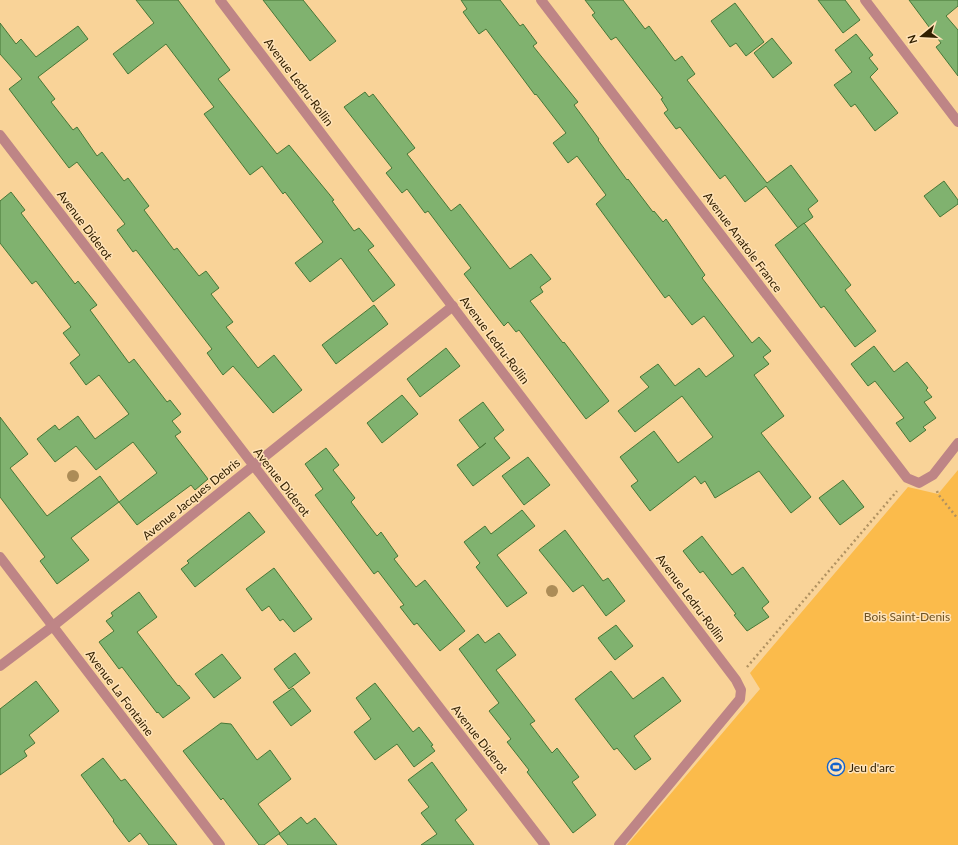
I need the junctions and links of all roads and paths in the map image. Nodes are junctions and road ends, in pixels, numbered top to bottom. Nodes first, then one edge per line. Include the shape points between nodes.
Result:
1 (220, 0) edge
2 (541, 0) edge
3 (865, 0) edge
4 (958, 122) edge
5 (0, 135) edge
6 (453, 306) junction
7 (958, 443) edge
8 (254, 466) junction
9 (933, 475) junction
10 (907, 478) junction
11 (958, 519) edge
12 (0, 557) edge
13 (53, 626) junction
14 (0, 666) edge
15 (736, 680) junction
16 (220, 845) edge
17 (545, 845) edge
18 (619, 845) edge

1 - 6 street, Avenue Ledru-Rollin
2 - 10 street, Avenue Anatole France
3 - 4 street
5 - 8 street, Avenue Diderot
6 - 8 street, Avenue Jacques Debris
6 - 15 street, Avenue Ledru-Rollin
7 - 9 street
8 - 13 street, Avenue Jacques Debris
8 - 17 street, Avenue Diderot
9 - 10 street via 919,483
9 - 11 path via 938,494
10 - 15 path
12 - 13 street, Avenue La Fontaine
13 - 14 street, Avenue Jacques Debris
13 - 16 street, Avenue La Fontaine
15 - 18 street, Avenue Ledru-Rollin via 741,690 740,699

